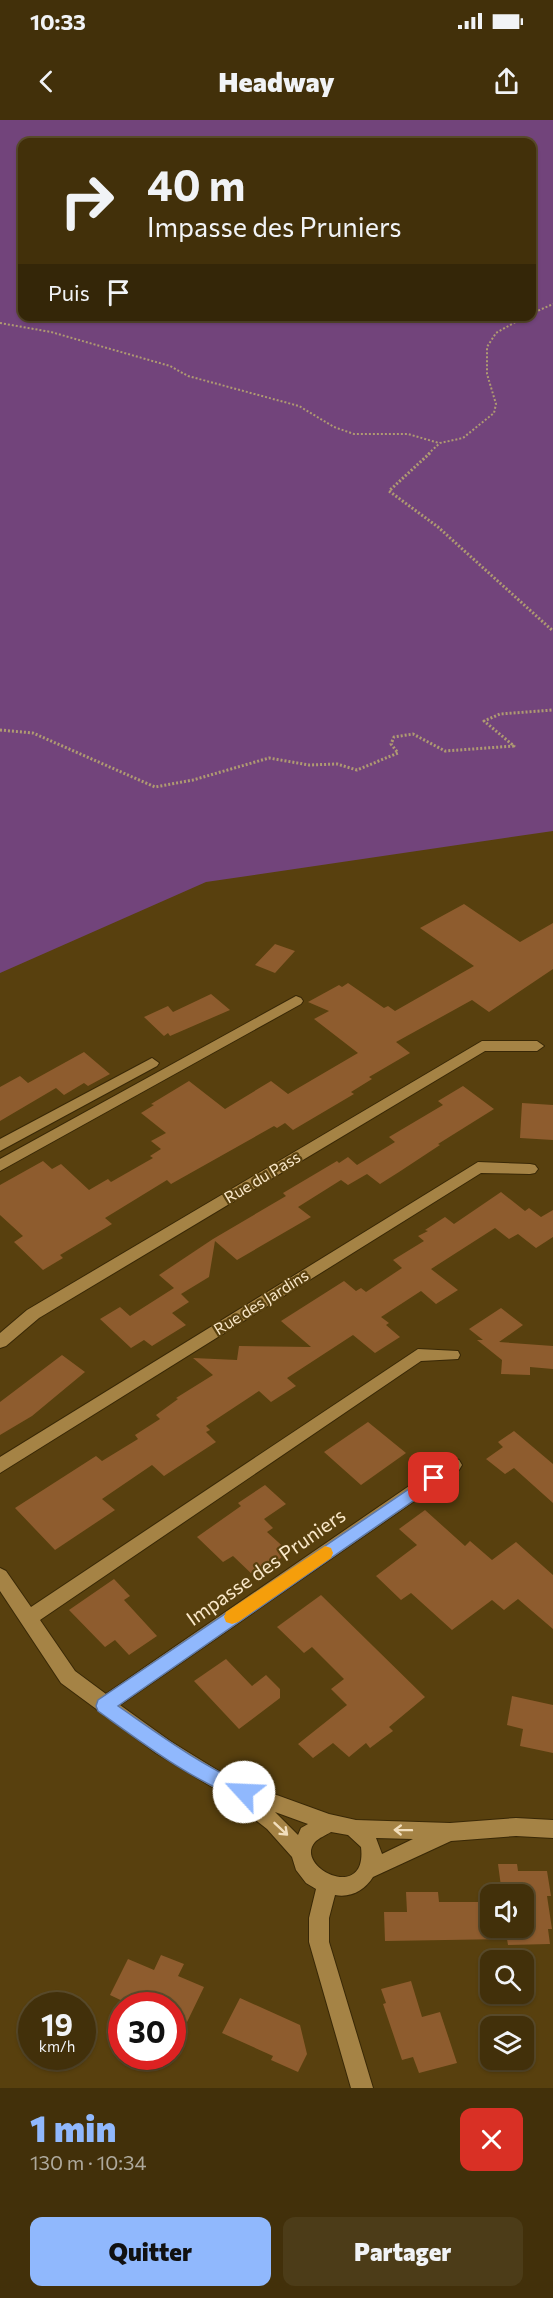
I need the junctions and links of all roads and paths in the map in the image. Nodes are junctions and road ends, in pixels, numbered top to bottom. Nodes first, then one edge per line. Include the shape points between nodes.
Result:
1 (553, 304) edge
2 (536, 312) edge
3 (517, 321) edge
4 (0, 323) edge
5 (440, 443) junction
6 (553, 632) edge
7 (553, 710) edge
8 (0, 730) edge
9 (296, 1002) dead end
10 (537, 1046) dead end
11 (152, 1063) dead end
12 (0, 1146) edge
13 (0, 1166) edge
14 (530, 1169) dead end
15 (0, 1342) edge
16 (452, 1355) dead end
17 (453, 1465) dead end
18 (0, 1466) edge
19 (0, 1576) edge
20 (27, 1619) junction
21 (105, 1706) junction
22 (224, 1784) junction
23 (329, 1823) junction
24 (357, 1828) junction
25 (553, 1829) edge
26 (450, 1832) junction
27 (301, 1852) junction
28 (368, 1870) junction
29 (327, 1886) junction
30 (362, 2088) edge

1 - 2 path
3 - 5 path via 496,333 488,347 487,374 496,404 494,413 463,438
4 - 5 path via 51,332 298,406 354,434 408,434
5 - 6 path via 389,491 438,527
7 - 8 path via 500,714 484,721 514,746 445,751 413,734 394,737 391,744 398,753 357,770 337,764 309,765 269,758 155,787 33,734
9 - 13 street
10 - 15 street, Rue du Pass via 482,1046 33,1314
11 - 12 street
14 - 18 street, Rue des Jardins via 478,1167
16 - 20 street via 418,1355
17 - 21 street, Impasse des Pruniers
19 - 20 street
20 - 21 street via 68,1677
21 - 22 street
22 - 23 street
22 -> 27 street via 274,1823
23 - 24 street
23 - 27 street via 310,1833
26 -> 24 street
24 - 28 street via 372,1854
25 - 26 street
26 - 28 street
27 - 29 street via 305,1868 316,1881
28 - 29 street via 353,1884
29 - 30 street via 319,1918 319,1942

